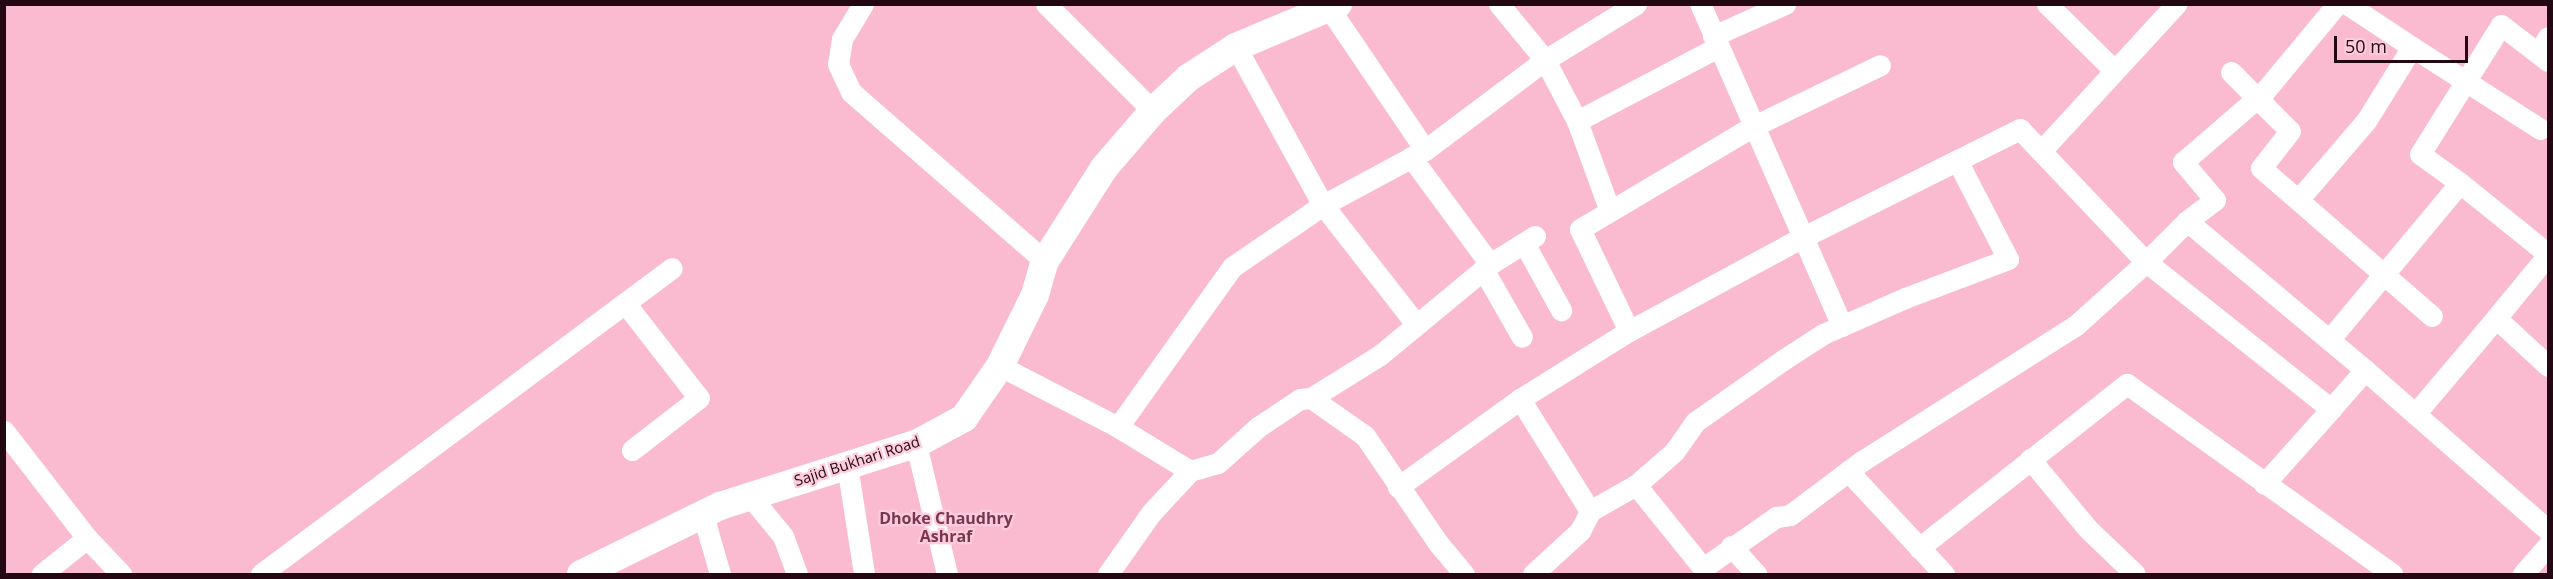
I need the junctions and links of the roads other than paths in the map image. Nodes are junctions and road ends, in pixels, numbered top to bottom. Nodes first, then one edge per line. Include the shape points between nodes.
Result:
1 (863, 4) edge
2 (1046, 4) edge
3 (1499, 4) edge
4 (1636, 4) edge
5 (1700, 4) edge
6 (1785, 4) edge
7 (2047, 4) edge
8 (2176, 4) edge
9 (2337, 4) edge
10 (2347, 4) edge
11 (1333, 6) edge
12 (1716, 42) junction
13 (1236, 47) junction
14 (2412, 47) junction
15 (2545, 50) edge
16 (1545, 60) junction
17 (1880, 64) dead end
18 (2115, 71) junction
19 (2231, 72) dead end
20 (2465, 81) junction
21 (2258, 98) junction
22 (1153, 111) junction
23 (1577, 121) junction
24 (1752, 127) junction
25 (2540, 129) dead end
26 (2040, 151) junction
27 (1418, 154) junction
28 (1957, 160) junction
29 (2460, 183) junction
30 (2298, 200) junction
31 (1323, 205) junction
32 (1610, 211) junction
33 (2187, 221) junction
34 (1803, 237) junction
35 (2548, 255) edge
36 (1045, 261) junction
37 (2146, 262) junction
38 (1487, 267) junction
39 (672, 268) dead end
40 (2384, 274) junction
41 (625, 303) junction
42 (1561, 310) dead end
43 (2432, 316) dead end
44 (2496, 318) junction
45 (1416, 324) junction
46 (1842, 326) junction
47 (1629, 331) junction
48 (1522, 337) dead end
49 (2329, 340) junction
50 (1000, 366) junction
51 (2548, 366) edge
52 (2365, 370) junction
53 (1311, 398) junction
54 (1520, 399) junction
55 (2331, 409) junction
56 (2415, 414) junction
57 (1118, 427) junction
58 (4, 431) edge
59 (916, 444) junction
60 (632, 450) dead end
61 (2030, 459) junction
62 (847, 465) junction
63 (1190, 471) junction
64 (1848, 471) junction
65 (2264, 484) junction
66 (1636, 485) junction
67 (1398, 487) junction
68 (750, 496) junction
69 (1590, 511) junction
70 (703, 515) junction
71 (2548, 530) edge
72 (87, 538) junction
73 (2548, 545) edge
74 (1731, 546) junction
75 (1919, 548) junction
76 (42, 574) edge
77 (121, 574) edge
78 (261, 574) edge
79 (585, 574) edge
80 (720, 574) edge
81 (797, 574) edge
82 (864, 574) edge
83 (947, 574) edge
84 (1108, 574) edge
85 (1464, 574) edge
86 (1533, 574) edge
87 (1756, 574) edge
88 (1944, 574) edge
89 (2135, 574) edge
90 (2392, 574) edge
91 (2523, 574) edge

1 - 36 street via 842,39 837,64 851,92
2 - 22 street
3 - 16 street
4 - 16 street
5 - 12 street
6 - 12 street
7 - 18 street
8 - 18 street
9 - 21 street
10 - 14 street
11 - 13 street, Sajid Bukhari Road
11 - 27 street
12 - 23 street
12 - 24 street
13 - 22 street, Sajid Bukhari Road via 1188,78
13 - 31 street
14 - 20 street
14 - 30 street via 2366,121
15 - 20 street via 2501,25
16 - 23 street
16 - 27 street
17 - 24 street
18 - 26 street
19 - 21 street
20 - 25 street
20 - 29 street via 2420,154
21 - 30 street via 2290,130 2261,168
21 - 33 street via 2184,162 2215,200
22 - 36 street, Sajid Bukhari Road via 1104,168
23 - 32 street
24 - 32 street
24 - 34 street
26 - 28 street via 2020,129
26 - 37 street
27 - 31 street
27 - 38 street
28 - 34 street
28 - 46 street via 2008,259
29 - 35 street
29 - 40 street
30 - 40 street
31 - 45 street
31 - 57 street via 1232,267
32 - 47 street via 1580,228
33 - 37 street
33 - 49 street
34 - 46 street
34 - 47 street
35 - 44 street
36 - 50 street, Sajid Bukhari Road via 1035,296
37 - 55 street
37 - 64 street via 2074,326
38 - 42 street via 1530,239
38 - 45 street
38 - 48 street
39 - 41 street
40 - 43 street
40 - 49 street
41 - 60 street via 699,398
41 - 78 street
44 - 51 street
44 - 56 street
45 - 53 street via 1380,355
46 - 66 street via 1783,360 1695,422 1674,452
47 - 54 street
49 - 52 street
50 - 57 street
50 - 59 street, Sajid Bukhari Road via 963,418
52 - 55 street
52 - 56 street
53 - 63 street via 1300,399 1258,427 1218,463
53 - 67 street via 1365,436
54 - 67 street
54 - 69 street
55 - 65 street
56 - 71 street
57 - 63 street
58 - 72 street
59 - 62 street, Sajid Bukhari Road
59 - 83 street
61 - 65 street via 2127,384
61 - 75 street
61 - 89 street via 2087,528
62 - 68 street, Sajid Bukhari Road
62 - 82 street
63 - 84 street via 1151,513
64 - 74 street via 1790,515 1776,517
64 - 75 street
65 - 90 street
66 - 69 street
66 - 74 street via 1703,568
67 - 85 street
68 - 70 street, Sajid Bukhari Road
68 - 81 street via 783,536
69 - 86 street via 1580,531
70 - 79 street, Sajid Bukhari Road
70 - 80 street
72 - 76 street
72 - 77 street
73 - 91 street
74 - 87 street
75 - 88 street

